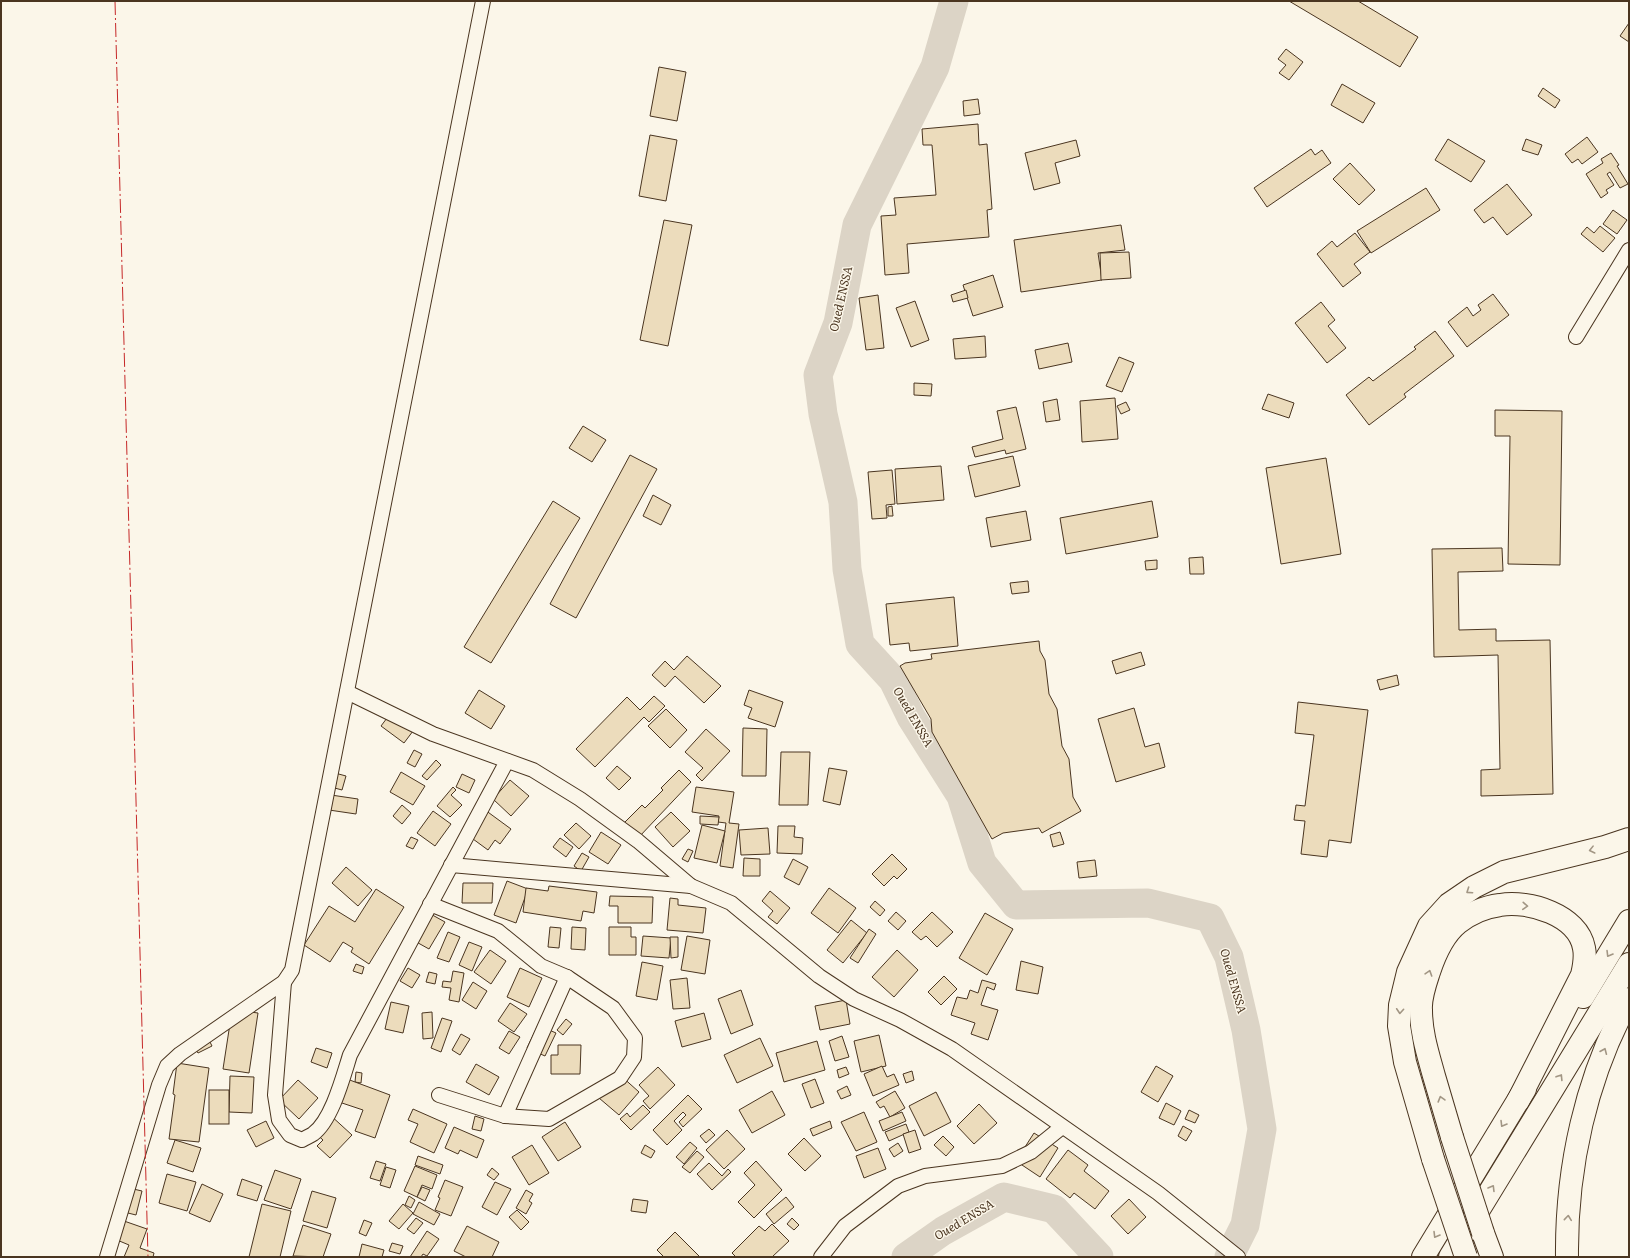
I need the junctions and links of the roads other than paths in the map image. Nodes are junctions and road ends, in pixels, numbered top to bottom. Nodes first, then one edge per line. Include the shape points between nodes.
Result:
1 (483, 1) edge
2 (1629, 250) edge
3 (1576, 337) dead end
4 (347, 692) junction
5 (508, 761) junction
6 (1629, 839) edge
7 (451, 866) junction
8 (691, 886) junction
9 (430, 904) junction
10 (1629, 921) edge
11 (1629, 964) edge
12 (567, 977) junction
13 (284, 982) junction
14 (1629, 999) edge
15 (439, 1095) dead end
16 (1518, 1101) junction
17 (505, 1116) junction
18 (1062, 1127) junction
19 (107, 1257) edge
20 (821, 1257) edge
21 (1238, 1257) edge
22 (1423, 1257) edge
23 (1450, 1257) edge
24 (1466, 1257) edge
25 (1492, 1257) edge
26 (1567, 1257) edge

1 - 4 street
2 - 3 street
4 - 5 street via 432,734
4 - 13 street via 292,970
5 - 7 street
5 - 8 street via 533,770 580,799 638,841
6 -> 24 highway, bridge via 1504,872 1474,887 1449,904 1429,926 1408,972 1400,1005 1399,1026 1405,1062 1433,1159
7 - 8 street
7 - 9 street
8 - 18 street via 731,903 819,976 854,999 900,1020 952,1049
9 - 12 street via 498,931 541,966
9 - 13 street via 350,1055 335,1101 314,1133 302,1140 290,1134 279,1120 275,1095
10 -> 16 highway
23 -> 11 highway
12 - 17 street
12 - 17 street via 613,1008 635,1038 634,1057 620,1078 549,1119
13 - 19 street via 198,1041 167,1066
26 -> 14 highway via 1573,1169 1585,1108 1602,1055
15 - 17 street
16 -> 22 highway
25 -> 16 highway, bridge via 1452,1137 1423,1037 1420,1009 1434,958 1446,936 1458,923 1476,912 1500,905 1529,905 1556,914 1579,934 1586,960 1582,975
18 - 20 street via 1031,1152 1002,1166 925,1176 898,1186 846,1226
18 - 21 street via 1158,1193

